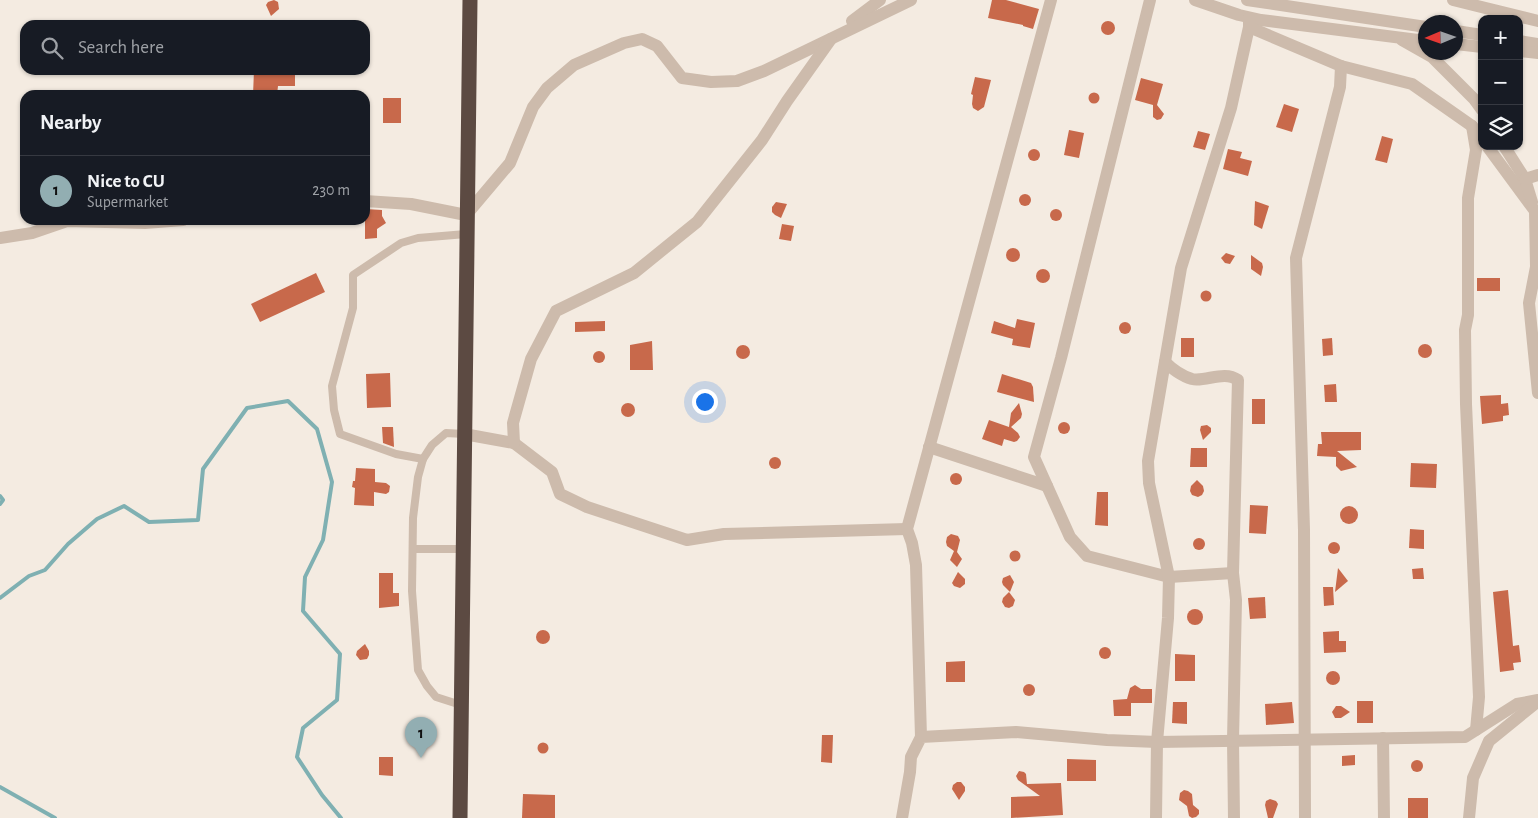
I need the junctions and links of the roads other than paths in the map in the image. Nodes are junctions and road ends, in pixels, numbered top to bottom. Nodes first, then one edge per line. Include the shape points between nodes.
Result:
1 (470, 0) edge
2 (880, 0) edge
3 (911, 0) edge
4 (1050, 0) edge
5 (1150, 0) edge
6 (1195, 0) edge
7 (1247, 0) edge
8 (1453, 0) edge
9 (1538, 21) edge
10 (1249, 22) junction
11 (1418, 26) edge
12 (1463, 32) edge
13 (1478, 34) edge
14 (834, 36) junction
15 (1398, 38) junction
16 (1418, 40) edge
17 (1523, 42) edge
18 (1538, 44) edge
19 (1463, 45) edge
20 (1478, 47) edge
21 (1523, 51) edge
22 (1538, 53) edge
23 (1341, 66) junction
24 (1479, 105) edge
25 (1472, 126) junction
26 (1478, 134) edge
27 (1490, 150) edge
28 (1507, 150) edge
29 (1538, 175) edge
30 (1525, 179) junction
31 (370, 201) edge
32 (1536, 213) edge
33 (466, 215) junction
34 (55, 225) edge
35 (466, 234) junction
36 (0, 238) edge
37 (1537, 267) edge
38 (1165, 362) junction
39 (1538, 392) edge
40 (464, 434) junction
41 (514, 443) junction
42 (929, 447) junction
43 (423, 459) junction
44 (1047, 486) junction
45 (907, 529) junction
46 (413, 549) junction
47 (462, 550) junction
48 (1232, 573) junction
49 (1169, 577) junction
50 (1538, 701) edge
51 (461, 705) junction
52 (1476, 730) junction
53 (921, 737) junction
54 (1383, 738) junction
55 (1305, 739) junction
56 (1233, 740) junction
57 (1156, 742) junction
58 (460, 818) edge
59 (902, 818) edge
60 (1156, 818) edge
61 (1234, 818) edge
62 (1305, 818) edge
63 (1384, 818) edge
64 (1469, 818) edge

1 - 33 highway
2 - 14 street
3 - 14 street
4 - 42 street
5 - 44 street via 1034,457
6 - 10 street
7 - 11 street
8 - 9 street
10 - 15 street
10 - 23 street
10 - 38 street via 1231,108 1181,268
12 - 13 street
14 - 33 street via 764,71 737,80 711,82 682,78 657,46 642,39 624,42 574,65 538,100 510,163
14 - 41 street via 762,140 697,222 634,273 556,311 531,359 513,423
15 - 16 street
15 - 24 street via 1432,58
17 - 18 street
19 - 20 street
21 - 22 street
23 - 25 street via 1412,84
23 - 55 street via 1340,87 1296,258 1304,530
25 - 26 street
25 - 52 street via 1476,150 1468,198 1468,315 1465,330 1480,698
27 - 32 street
28 - 30 street
29 - 30 street
30 - 32 street
31 - 33 street via 411,204
32 - 37 street
33 - 35 highway
34 - 36 street
35 - 40 highway
35 - 43 lane via 418,238 401,243 354,275 353,308 332,386 340,434 396,454
37 - 39 street via 1529,303
38 - 48 street via 1192,379 1216,376 1238,380
38 - 49 street via 1148,460 1149,483
40 - 41 street
40 - 43 lane via 446,432
40 - 47 highway
41 - 45 street via 552,472 560,494 587,507 686,540 724,534
42 - 44 street
42 - 45 street
43 - 46 lane via 413,518
44 - 49 street via 1070,537 1087,556
45 - 53 street via 916,565
46 - 47 lane
46 - 51 lane via 412,591 418,670 436,697
47 - 51 highway
48 - 49 street
48 - 56 street via 1236,600
49 - 57 street
50 - 52 street via 1517,704
50 - 64 street via 1489,741 1473,778
51 - 58 highway
52 - 54 street via 1464,737
53 - 57 street via 1016,732
53 - 59 street via 911,757
54 - 55 street
54 - 63 street
55 - 56 street
55 - 62 street
56 - 57 street
56 - 61 street
57 - 60 street

